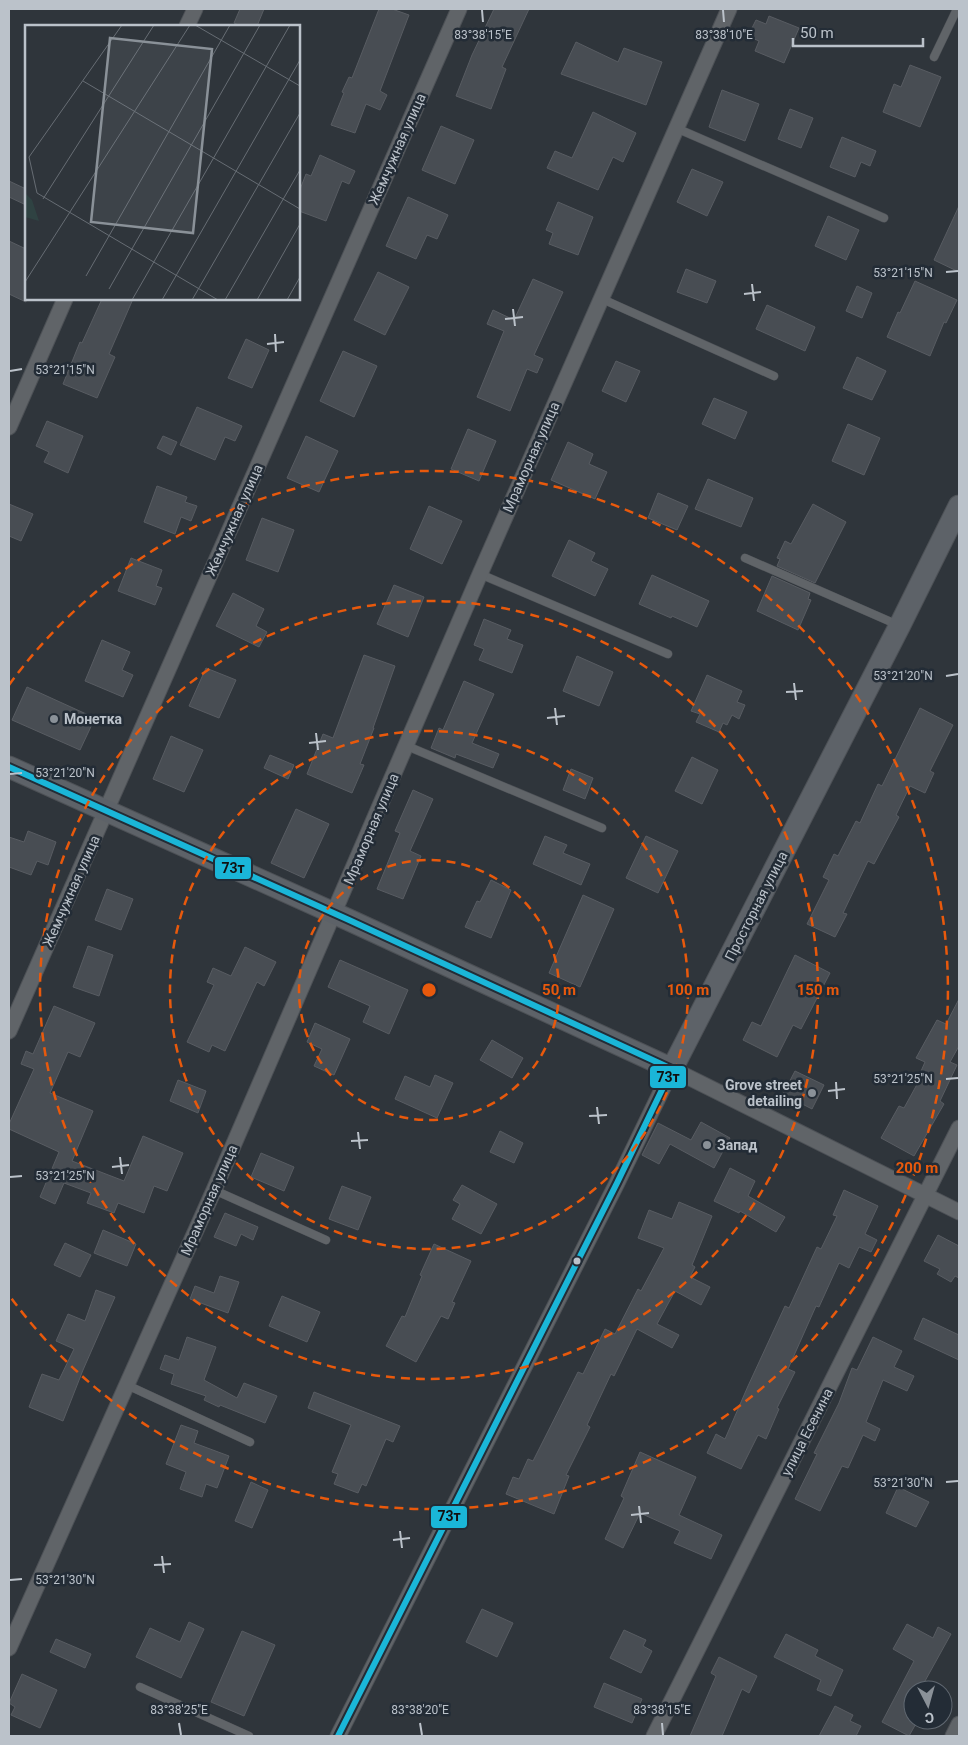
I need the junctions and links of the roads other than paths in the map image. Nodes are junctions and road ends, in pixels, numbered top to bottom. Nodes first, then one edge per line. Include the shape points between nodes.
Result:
1 (194, 9) edge
2 (459, 9) edge
3 (729, 9) edge
4 (957, 9) edge
5 (187, 25) edge
6 (934, 57) dead end
7 (676, 128) junction
8 (884, 218) dead end
9 (600, 298) junction
10 (65, 300) edge
11 (774, 376) dead end
12 (9, 427) edge
13 (959, 506) edge
14 (745, 558) dead end
15 (480, 574) junction
16 (900, 625) junction
17 (668, 654) dead end
18 (407, 746) junction
19 (9, 767) edge
20 (106, 810) junction
21 (602, 828) dead end
22 (334, 913) junction
23 (9, 1031) edge
24 (672, 1069) junction
25 (959, 1128) edge
26 (214, 1190) junction
27 (926, 1195) junction
28 (959, 1212) edge
29 (326, 1240) dead end
30 (127, 1385) junction
31 (250, 1442) dead end
32 (9, 1648) edge
33 (140, 1688) dead end
34 (959, 1724) edge
35 (249, 1736) edge
36 (338, 1736) edge
37 (654, 1736) edge
38 (953, 1736) edge

1 - 5 street
2 - 20 street, Жемчужная улица
3 - 7 street, Мраморная улица
4 - 6 lane
7 - 8 lane
7 - 9 street, Мраморная улица
9 - 11 lane
9 - 15 street, Мраморная улица
10 - 12 street
13 - 16 street, Просторная улица
14 - 16 lane
15 - 17 lane
15 - 18 street, Мраморная улица
16 - 24 street, Просторная улица
18 - 21 lane
18 - 22 street, Мраморная улица
19 - 20 street
20 - 22 street
20 - 23 street, Жемчужная улица
22 - 24 street
22 - 26 street, Мраморная улица
24 - 27 street
24 - 36 street, Просторная улица
25 - 27 street, улица Есенина
26 - 29 lane
26 - 30 street, Мраморная улица
27 - 28 street
27 - 37 street, улица Есенина
30 - 31 lane
30 - 32 street, Мраморная улица
33 - 35 lane
34 - 38 street

